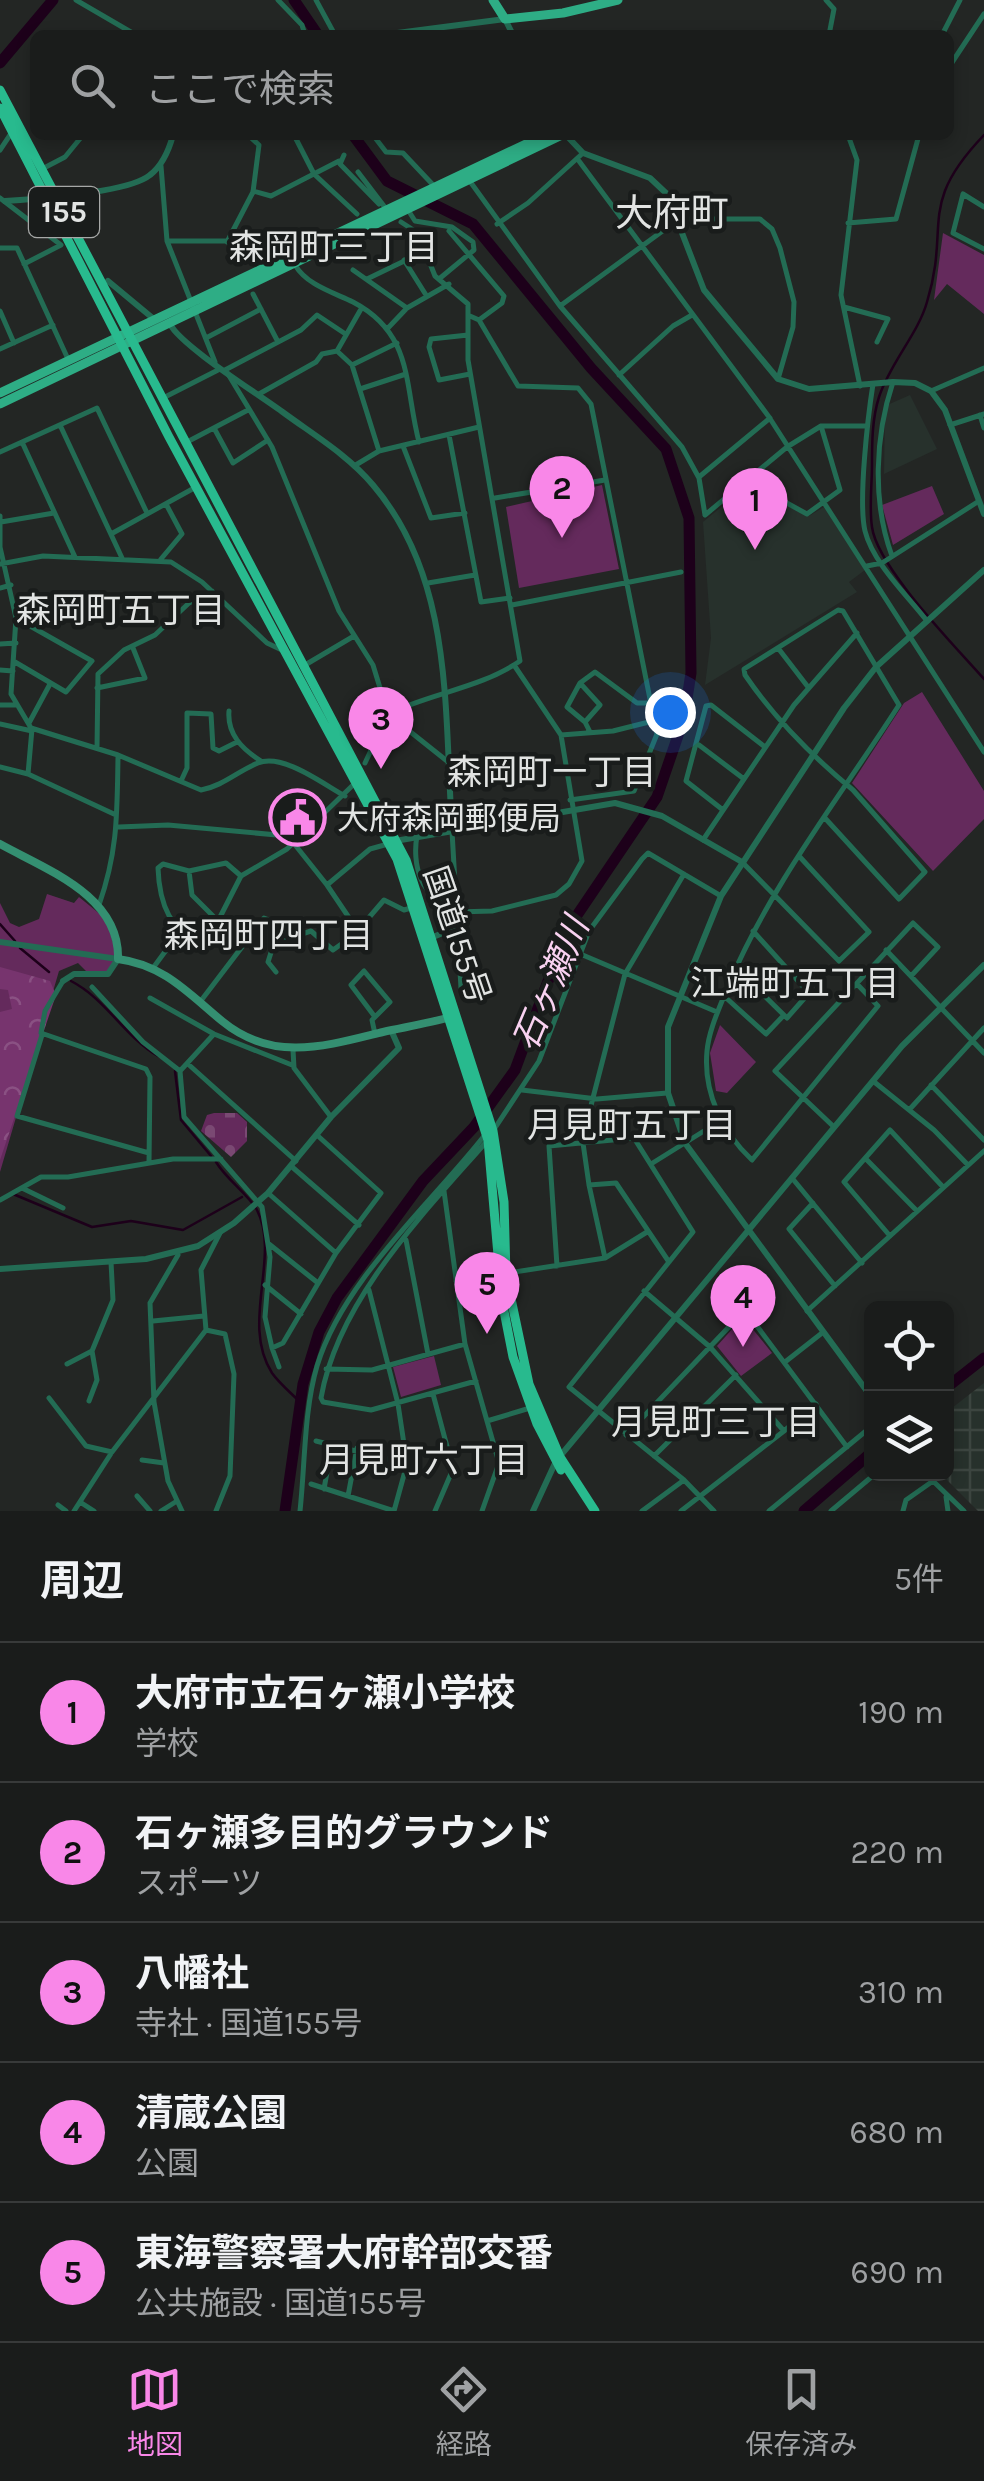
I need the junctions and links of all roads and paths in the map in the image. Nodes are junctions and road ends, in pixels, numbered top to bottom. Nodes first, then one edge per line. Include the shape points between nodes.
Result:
1 (76, 0) edge
2 (278, 0) edge
3 (316, 0) edge
4 (493, 0) edge
5 (618, 0) edge
6 (826, 0) edge
7 (960, 0) edge
8 (984, 14) edge
9 (506, 19) junction
10 (127, 30) edge
11 (303, 30) edge
12 (333, 30) edge
13 (421, 30) edge
14 (511, 30) edge
15 (830, 30) edge
16 (945, 30) edge
17 (954, 59) edge
18 (0, 90) edge
19 (0, 108) edge
20 (12, 132) junction
21 (79, 140) edge
22 (171, 140) edge
23 (254, 140) edge
24 (297, 140) edge
25 (377, 140) edge
26 (535, 140) edge
27 (554, 140) edge
28 (568, 140) edge
29 (850, 140) edge
30 (918, 140) edge
31 (0, 150) edge
32 (581, 157) junction
33 (160, 165) junction
34 (42, 169) junction
35 (358, 172) dead end
36 (314, 174) junction
37 (470, 180) junction
38 (437, 189) junction
39 (253, 191) junction
40 (52, 198) junction
41 (2, 200) edge
42 (408, 206) junction
43 (383, 207) junction
44 (984, 207) edge
45 (357, 214) dead end
46 (679, 219) junction
47 (401, 222) dead end
48 (848, 223) junction
49 (497, 224) junction
50 (449, 231) dead end
51 (168, 241) junction
52 (227, 242) junction
53 (641, 246) junction
54 (0, 248) edge
55 (984, 250) edge
56 (426, 251) junction
57 (470, 252) junction
58 (404, 260) junction
59 (280, 263) junction
60 (24, 264) junction
61 (295, 265) junction
62 (353, 270) dead end
63 (368, 279) junction
64 (439, 279) junction
65 (108, 281) dead end
66 (449, 284) junction
67 (253, 294) dead end
68 (428, 296) junction
69 (560, 306) junction
70 (194, 307) junction
71 (844, 307) junction
72 (260, 308) junction
73 (361, 308) junction
74 (406, 308) junction
75 (0, 311) edge
76 (692, 315) junction
77 (470, 316) junction
78 (154, 320) junction
79 (480, 320) junction
80 (170, 324) junction
81 (53, 325) junction
82 (388, 328) junction
83 (344, 333) junction
84 (468, 335) junction
85 (206, 338) junction
86 (125, 340) junction
87 (278, 342) junction
88 (877, 342) dead end
89 (14, 343) junction
90 (397, 343) junction
91 (0, 349) edge
92 (337, 350) junction
93 (69, 361) junction
94 (215, 362) junction
95 (352, 365) junction
96 (984, 368) edge
97 (226, 370) junction
98 (406, 374) junction
99 (470, 374) junction
100 (620, 376) junction
101 (778, 379) junction
102 (884, 383) junction
103 (860, 386) junction
104 (360, 389) junction
105 (931, 391) junction
106 (0, 394) edge
107 (259, 394) junction
108 (160, 399) junction
109 (0, 404) edge
110 (248, 410) junction
111 (982, 414) edge
112 (770, 418) junction
113 (60, 425) junction
114 (950, 425) junction
115 (821, 426) junction
116 (866, 426) junction
117 (479, 427) junction
118 (214, 428) junction
119 (984, 428) edge
120 (449, 434) junction
121 (268, 440) junction
122 (22, 442) junction
123 (419, 442) junction
124 (184, 444) junction
125 (403, 446) junction
126 (787, 447) junction
127 (379, 451) junction
128 (0, 452) edge
129 (354, 466) junction
130 (760, 470) junction
131 (699, 477) junction
132 (605, 480) junction
133 (198, 487) junction
134 (494, 498) junction
135 (979, 501) junction
136 (824, 502) junction
137 (166, 504) junction
138 (54, 513) junction
139 (465, 513) junction
140 (147, 514) junction
141 (984, 514) edge
142 (0, 519) edge
143 (111, 534) junction
144 (892, 556) junction
145 (75, 557) junction
146 (122, 559) junction
147 (160, 560) junction
148 (882, 563) junction
149 (2, 564) edge
150 (867, 566) junction
151 (984, 570) edge
152 (681, 572) dead end
153 (475, 575) junction
154 (428, 583) junction
155 (627, 583) junction
156 (10, 585) junction
157 (0, 588) edge
158 (212, 591) junction
159 (511, 601) junction
160 (16, 618) junction
161 (927, 621) junction
162 (857, 633) junction
163 (912, 635) junction
164 (354, 636) junction
165 (16, 643) junction
166 (0, 644) edge
167 (132, 647) junction
168 (778, 648) junction
169 (288, 653) junction
170 (15, 662) junction
171 (304, 665) junction
172 (514, 666) junction
173 (876, 667) junction
174 (0, 670) edge
175 (13, 671) junction
176 (580, 682) junction
177 (50, 684) junction
178 (808, 687) junction
179 (97, 688) junction
180 (442, 691) junction
181 (650, 703) junction
182 (0, 705) edge
183 (15, 705) junction
184 (229, 711) dead end
185 (388, 714) junction
186 (653, 721) junction
187 (584, 722) junction
188 (781, 723) junction
189 (0, 724) edge
190 (31, 728) junction
191 (590, 732) junction
192 (561, 735) junction
193 (237, 742) junction
194 (698, 745) junction
195 (765, 747) junction
196 (97, 749) junction
197 (984, 752) edge
198 (816, 754) junction
199 (118, 755) junction
200 (261, 761) junction
201 (447, 761) junction
202 (364, 763) dead end
203 (0, 768) edge
204 (28, 774) junction
205 (744, 779) junction
206 (181, 782) junction
207 (846, 784) junction
208 (352, 786) dead end
209 (345, 796) junction
210 (571, 804) junction
211 (723, 810) junction
212 (116, 815) junction
213 (824, 817) junction
214 (119, 826) junction
215 (452, 828) junction
216 (416, 836) junction
217 (703, 840) junction
218 (293, 842) junction
219 (393, 842) junction
220 (0, 844) edge
221 (799, 856) junction
222 (742, 862) junction
223 (189, 871) junction
224 (684, 874) junction
225 (241, 876) junction
226 (326, 884) junction
227 (774, 894) junction
228 (720, 896) junction
229 (455, 902) junction
230 (99, 905) junction
231 (413, 907) junction
232 (456, 912) junction
233 (218, 922) junction
234 (455, 928) junction
235 (180, 930) junction
236 (753, 930) junction
237 (358, 931) junction
238 (433, 937) junction
239 (277, 941) junction
240 (0, 942) edge
241 (886, 950) junction
242 (578, 954) junction
243 (118, 959) junction
244 (984, 965) edge
245 (152, 968) junction
246 (736, 968) junction
247 (276, 972) dead end
248 (625, 974) junction
249 (911, 976) junction
250 (63, 980) joint
251 (857, 984) junction
252 (92, 988) dead end
253 (460, 988) dead end
254 (724, 996) junction
255 (680, 997) junction
256 (150, 998) dead end
257 (200, 1002) junction
258 (940, 1007) junction
259 (717, 1012) junction
260 (784, 1015) junction
261 (376, 1016) junction
262 (454, 1016) junction
263 (984, 1028) edge
264 (391, 1030) junction
265 (42, 1034) junction
266 (214, 1034) junction
267 (375, 1034) junction
268 (972, 1040) junction
269 (292, 1050) junction
270 (984, 1052) edge
271 (188, 1064) junction
272 (292, 1065) junction
273 (180, 1071) junction
274 (873, 1081) junction
275 (930, 1085) junction
276 (522, 1090) junction
277 (668, 1093) junction
278 (803, 1098) junction
279 (591, 1099) junction
280 (909, 1110) junction
281 (331, 1117) junction
282 (720, 1121) junction
283 (834, 1126) junction
284 (489, 1132) junction
285 (318, 1136) junction
286 (984, 1140) edge
287 (584, 1142) junction
288 (686, 1144) junction
289 (984, 1151) edge
290 (148, 1154) junction
291 (866, 1158) junction
292 (221, 1160) junction
293 (148, 1163) junction
294 (294, 1164) junction
295 (651, 1164) junction
296 (968, 1165) junction
297 (792, 1178) junction
298 (589, 1185) junction
299 (943, 1187) junction
300 (24, 1189) junction
301 (444, 1191) junction
302 (268, 1193) junction
303 (0, 1200) edge
304 (812, 1203) junction
305 (255, 1204) junction
306 (64, 1208) dead end
307 (918, 1212) junction
308 (359, 1225) junction
309 (647, 1232) junction
310 (750, 1232) junction
311 (220, 1233) junction
312 (890, 1236) junction
313 (406, 1240) junction
314 (269, 1244) junction
315 (336, 1253) junction
316 (178, 1254) junction
317 (605, 1258) junction
318 (110, 1262) junction
319 (668, 1262) junction
320 (862, 1263) junction
321 (558, 1266) junction
322 (0, 1269) edge
323 (503, 1276) junction
324 (456, 1281) junction
325 (318, 1283) junction
326 (265, 1285) junction
327 (835, 1286) junction
328 (369, 1290) junction
329 (644, 1291) junction
330 (807, 1312) junction
331 (301, 1314) junction
332 (204, 1316) junction
333 (676, 1318) junction
334 (152, 1322) junction
335 (206, 1330) junction
336 (822, 1333) junction
337 (465, 1344) junction
338 (710, 1347) junction
339 (272, 1348) junction
340 (92, 1351) junction
341 (428, 1354) junction
342 (784, 1362) junction
343 (67, 1364) dead end
344 (388, 1365) junction
345 (280, 1367) dead end
346 (326, 1369) junction
347 (736, 1376) junction
348 (476, 1381) junction
349 (867, 1391) edge
350 (433, 1394) junction
351 (49, 1398) dead end
352 (89, 1401) dead end
353 (154, 1402) junction
354 (398, 1404) junction
355 (816, 1404) junction
356 (530, 1408) junction
357 (598, 1412) junction
358 (487, 1422) junction
359 (784, 1431) junction
360 (864, 1433) edge
361 (626, 1435) junction
362 (316, 1441) dead end
363 (332, 1444) junction
364 (848, 1447) junction
365 (356, 1448) junction
366 (112, 1452) junction
367 (654, 1456) junction
368 (558, 1459) junction
369 (142, 1460) dead end
370 (166, 1463) junction
371 (408, 1464) junction
372 (684, 1480) junction
373 (867, 1481) edge
374 (926, 1481) edge
375 (934, 1481) edge
376 (311, 1484) dead end
377 (324, 1488) junction
378 (946, 1494) junction
379 (137, 1496) dead end
380 (348, 1496) junction
381 (701, 1496) junction
382 (177, 1501) junction
383 (80, 1502) junction
384 (58, 1505) dead end
385 (146, 1509) edge
386 (66, 1511) edge
387 (74, 1511) edge
388 (94, 1511) edge
389 (161, 1511) edge
390 (182, 1511) edge
391 (216, 1511) edge
392 (300, 1511) edge
393 (394, 1511) edge
394 (436, 1511) edge
395 (482, 1511) edge
396 (532, 1511) edge
397 (592, 1511) edge
398 (642, 1511) edge
399 (681, 1511) edge
400 (714, 1511) edge
401 (770, 1511) edge
402 (831, 1511) edge
403 (904, 1511) edge
404 (948, 1511) edge
405 (964, 1511) edge

1 - 10 street
2 - 11 street
3 - 12 street
4 - 9 main road
5 - 9 main road
6 - 15 street via 834,8
7 - 16 street
8 - 17 street
9 - 13 street
9 - 14 street
18 - 34 highway, 国道155号 / 155
19 - 20 highway, 国道155号 / 155
20 - 31 street
20 - 40 highway, 国道155号 / 155
21 - 34 street
22 - 33 street
23 - 39 street via 259,145
24 - 36 street
25 - 38 street via 386,152 403,153
26 - 38 main road
27 - 37 main road
28 - 32 street
29 - 48 street via 856,160
30 - 48 street via 896,219
32 - 46 street via 650,178
32 - 49 street
32 - 53 street
33 - 40 street via 136,183
33 - 51 street
34 - 40 highway, 国道155号 / 155
35 - 43 street
36 - 39 street via 271,196
36 - 43 street via 341,158
36 - 45 street
37 - 38 main road
37 - 49 street
38 - 42 main road
39 - 52 street
40 - 41 street
40 - 86 highway, 国道155号 / 155
41 - 60 street via 62,245
42 - 43 main road
42 - 57 street via 415,221 465,234 474,245
42 - 61 main road
43 - 59 main road
44 - 55 street via 963,194 952,232
46 - 53 street
46 - 101 street via 704,290
46 - 101 street via 748,217 772,228 794,302
47 - 56 street via 417,232
48 - 71 street via 840,282
49 - 69 street
50 - 57 street
51 - 52 street
51 - 70 street
52 - 59 street via 252,240
53 - 69 street
53 - 76 street
54 - 60 street via 17,248
56 - 58 street
56 - 64 street
57 - 64 street
57 - 79 street via 505,300
58 - 63 street
58 - 68 street
59 - 70 main road
60 - 81 street
61 - 70 main road
61 - 73 street via 316,285
62 - 63 street
63 - 74 street
64 - 66 street
65 - 78 street
66 - 68 street
66 - 77 street via 464,296
67 - 72 street
68 - 74 street
69 - 100 street
70 - 78 main road
70 - 80 main road
70 - 85 street
71 - 88 street via 888,318
71 - 103 street
72 - 85 street
72 - 87 street
73 - 82 street
73 - 83 street
74 - 82 street
75 - 89 street
76 - 100 street
76 - 112 street
77 - 79 street
77 - 84 street
78 - 86 main road
79 - 132 street via 518,386 563,384 587,394
80 - 86 main road
80 - 94 street
81 - 89 street
81 - 93 street
82 - 90 street
83 - 87 street via 317,315
83 - 92 street
84 - 99 street
84 - 99 street via 431,339 428,347 439,380
85 - 94 street
86 - 93 main road
86 - 108 highway, 国道155号 / 155
86 - 109 main road
86 - 133 highway, 国道155号 / 155
87 - 97 street
89 - 91 street
90 - 95 street
90 - 98 street
92 - 95 street
92 - 107 street
93 - 106 main road
94 - 97 street
95 - 104 street
96 - 105 street
97 - 107 street
97 - 108 street
97 - 110 street
98 - 104 street
98 - 123 street
99 - 117 street
100 - 131 street via 674,436
101 - 103 street via 810,389
102 - 103 street
102 - 105 street via 915,383
102 - 116 street
102 - 144 street via 879,509
104 - 127 street
105 - 114 street
107 - 129 street
108 - 124 highway, 国道155号 / 155
110 - 118 street
110 - 121 street
111 - 114 street
111 - 119 street
112 - 126 street
112 - 131 street
113 - 122 street
113 - 140 street via 97,408
113 - 143 street
114 - 135 street
115 - 116 street
115 - 126 street
115 - 136 street via 840,490
116 - 148 street via 865,531
117 - 120 street
117 - 134 street
118 - 121 street via 232,462
118 - 124 street
120 - 123 street
120 - 139 street
121 - 164 street
122 - 128 street
122 - 138 street
123 - 125 street
124 - 171 highway, 国道155号 / 155
125 - 127 street
125 - 139 street via 431,518
126 - 130 street
126 - 136 street
127 - 129 street
129 - 154 street via 389,506
130 - 131 street via 705,515
130 - 136 street via 784,502 807,514
132 - 134 street
132 - 155 street
133 - 137 street
133 - 169 highway, 国道155号 / 155
134 - 159 street
135 - 141 street
135 - 144 street
136 - 150 street
137 - 140 street
137 - 147 street via 182,534
138 - 142 street
138 - 145 street
139 - 153 street
140 - 143 street
142 - 149 street
143 - 146 street
144 - 148 street
145 - 146 street
145 - 149 street
146 - 147 street
147 - 158 street
148 - 150 street
148 - 161 street
149 - 156 street
150 - 163 street
151 - 161 street
152 - 155 street
153 - 154 street
153 - 159 street via 481,602
154 - 180 street
155 - 159 street
155 - 181 street
156 - 157 street
156 - 160 street
158 - 167 street
158 - 169 street via 258,635
159 - 172 street via 521,657
160 - 165 street
160 - 177 street via 92,662 66,692
161 - 163 street
162 - 168 street via 838,610
162 - 173 street
162 - 178 street
163 - 173 street
163 - 197 street
164 - 171 street
164 - 185 street
165 - 166 street
165 - 170 street
167 - 179 street via 98,674
167 - 179 street via 145,678
168 - 178 street
168 - 188 street via 744,670
169 - 219 highway, 国道155号 / 155
170 - 175 street
170 - 177 street
171 - 219 highway, 国道155号 / 155
172 - 180 street via 493,679
172 - 192 street
173 - 198 street
173 - 207 street via 899,705
174 - 175 street
175 - 183 street
176 - 181 street via 595,672 637,703
176 - 187 street via 567,707
176 - 187 street via 600,705
177 - 190 street
178 - 188 street
179 - 196 street
180 - 185 street
180 - 201 street
181 - 186 street
182 - 183 street
183 - 190 street
184 - 193 street
185 - 201 street
185 - 202 street
186 - 191 street
186 - 210 street via 658,734 634,791
187 - 191 street
188 - 195 street
188 - 198 street
189 - 190 street
190 - 196 street
190 - 204 street
191 - 192 street
192 - 210 street
193 - 200 street
193 - 206 street via 213,748 211,714 186,713
194 - 195 street via 711,704
194 - 205 street
194 - 211 street via 686,781
195 - 205 street
196 - 199 street
198 - 207 street
198 - 222 street
199 - 206 street
199 - 212 street
200 - 206 street via 214,788
200 - 209 street via 278,761
201 - 215 street
203 - 204 street
204 - 212 street
205 - 211 street
207 - 213 street
207 - 213 street via 925,872 900,899
208 - 209 street
209 - 218 street
210 - 215 street
210 - 217 street via 637,806
210 - 232 street via 582,861 561,892 492,911
211 - 217 street
212 - 214 street
213 - 221 street
214 - 218 street via 279,834
214 - 230 street
215 - 216 street
215 - 229 street
216 - 219 street
216 - 229 street via 412,855 425,889
217 - 222 street
218 - 225 street
218 - 226 street
219 - 226 street via 370,849
219 - 231 highway, 国道155号 / 155
219 - 238 highway, 国道155号 / 155
220 - 230 main road
221 - 227 street
221 - 227 street via 869,932 840,960
222 - 227 street
222 - 228 street
223 - 225 street via 226,863
223 - 233 street via 192,895
223 - 235 street via 158,868 160,903
224 - 228 street
224 - 242 street via 648,853
224 - 248 street
225 - 233 street
226 - 237 street
227 - 236 street
228 - 255 street
229 - 232 street
230 - 243 main road via 115,925
231 - 237 street via 404,910 384,900
231 - 262 highway, 国道155号 / 155
232 - 234 street
233 - 235 street via 198,942
234 - 238 street
234 - 253 street
235 - 245 street
236 - 246 street
236 - 260 street via 809,992
237 - 239 street via 333,950 311,931
238 - 262 highway, 国道155号 / 155
239 - 247 street via 268,962
239 - 257 street via 264,918
240 - 243 street
241 - 249 street
241 - 249 street via 913,923 938,947
241 - 251 street
242 - 248 street
242 - 276 street
243 - 245 main road
243 - 250 street via 108,974
244 - 258 street
245 - 257 main road
246 - 254 street
246 - 260 street
248 - 255 street
248 - 279 street
249 - 258 street
250 - 265 street via 44,1011
251 - 278 street via 878,1006
251 - 278 street via 776,1072
252 - 273 street
254 - 259 street
254 - 260 street via 766,1034
255 - 259 street
255 - 277 street via 668,1027
256 - 266 street
257 - 269 main road via 251,1038
258 - 268 street
258 - 274 street
259 - 282 street via 706,1053
261 - 261 street via 390,1002 364,971 351,985
261 - 267 street
262 - 264 main road
262 - 284 highway, 国道155号 / 155
262 - 284 highway, 国道155号 / 155 via 483,1093
263 - 268 street
264 - 267 main road
264 - 281 street via 399,1048
265 - 290 street via 146,1068
265 - 290 street via 17,1116
266 - 271 street
266 - 272 street
267 - 269 main road via 332,1048
268 - 270 street
268 - 275 street
269 - 272 street
271 - 273 street
271 - 294 street
272 - 281 street
273 - 292 street via 184,1117
274 - 280 street
274 - 283 street
275 - 280 street
275 - 286 street
276 - 279 street
276 - 284 street
277 - 279 street
277 - 288 street
278 - 282 street via 752,1160
278 - 283 street
279 - 287 street
280 - 296 street
281 - 285 street
282 - 288 street
283 - 297 street
284 - 301 street
284 - 323 highway, 国道155号 / 155
284 - 392 street via 414,1216 335,1325 317,1365
285 - 294 street
285 - 308 street via 381,1193
287 - 295 street via 634,1138
287 - 298 street
287 - 321 street via 549,1146
288 - 295 street
288 - 310 street
289 - 296 street
290 - 293 street
291 - 299 street via 890,1130
291 - 307 street
291 - 312 street via 844,1182
292 - 293 street
292 - 305 street
293 - 300 street via 41,1177
294 - 302 street
294 - 308 street
295 - 319 street via 693,1232
296 - 299 street
297 - 304 street
297 - 310 street
298 - 309 street via 616,1183
298 - 317 street
299 - 307 street
300 - 303 street
300 - 306 street
301 - 313 street
301 - 324 street
302 - 305 street
302 - 315 street
304 - 320 street
304 - 327 street via 789,1229
305 - 311 street
305 - 314 street
307 - 312 street
308 - 315 street
309 - 317 street
309 - 319 street
310 - 330 street
310 - 333 street
311 - 316 street
311 - 332 street via 201,1270
312 - 320 street
313 - 328 street
313 - 341 street
314 - 325 street
314 - 326 street
315 - 325 street
316 - 318 street
316 - 334 street via 150,1303
317 - 321 street
318 - 322 street
318 - 340 street via 113,1300
319 - 329 street
320 - 327 street
321 - 323 street
323 - 324 street
323 - 356 highway, 国道155号 / 155 via 506,1329
323 - 368 highway, 国道155号 / 155 via 529,1384
324 - 337 street
325 - 331 street
326 - 331 street
326 - 339 street
327 - 330 street
328 - 344 street
328 - 346 street
329 - 333 street
329 - 357 street via 569,1387
330 - 336 street
331 - 339 street
332 - 334 street
332 - 335 street
333 - 338 street
333 - 357 street
334 - 353 street
335 - 353 street
335 - 391 street via 225,1334 234,1374 230,1476
336 - 342 street
336 - 349 street
337 - 341 street
337 - 348 street
338 - 342 street via 745,1310
338 - 347 street
338 - 361 street
339 - 345 street
340 - 343 street
340 - 352 street via 98,1380
341 - 344 street
342 - 355 street
344 - 346 street
344 - 354 street
346 - 354 street via 323,1402 371,1410
347 - 359 street
347 - 367 street
348 - 350 street
348 - 358 street
350 - 354 street
350 - 394 street via 452,1469
351 - 366 street via 86,1446
353 - 366 street
353 - 370 street
354 - 371 street
355 - 359 street
355 - 364 street
356 - 358 street
356 - 368 highway, 国道155号 / 155
357 - 361 street
357 - 368 street
358 - 395 street via 499,1467
359 - 381 street
360 - 364 street
361 - 367 street
362 - 363 street
363 - 365 street
363 - 377 street
364 - 401 street
365 - 371 street
365 - 380 street
366 - 383 street
367 - 372 street
368 - 396 street
368 - 397 highway, 国道155号 / 155
369 - 370 street
370 - 382 street
371 - 393 street
372 - 381 street
372 - 398 street
373 - 402 street
374 - 403 street
375 - 378 street
376 - 377 street
377 - 380 street
378 - 404 street
378 - 405 street
379 - 385 street
380 - 393 street
381 - 399 street
381 - 400 street
382 - 389 street
382 - 390 street
383 - 387 street
383 - 388 street
384 - 386 street

